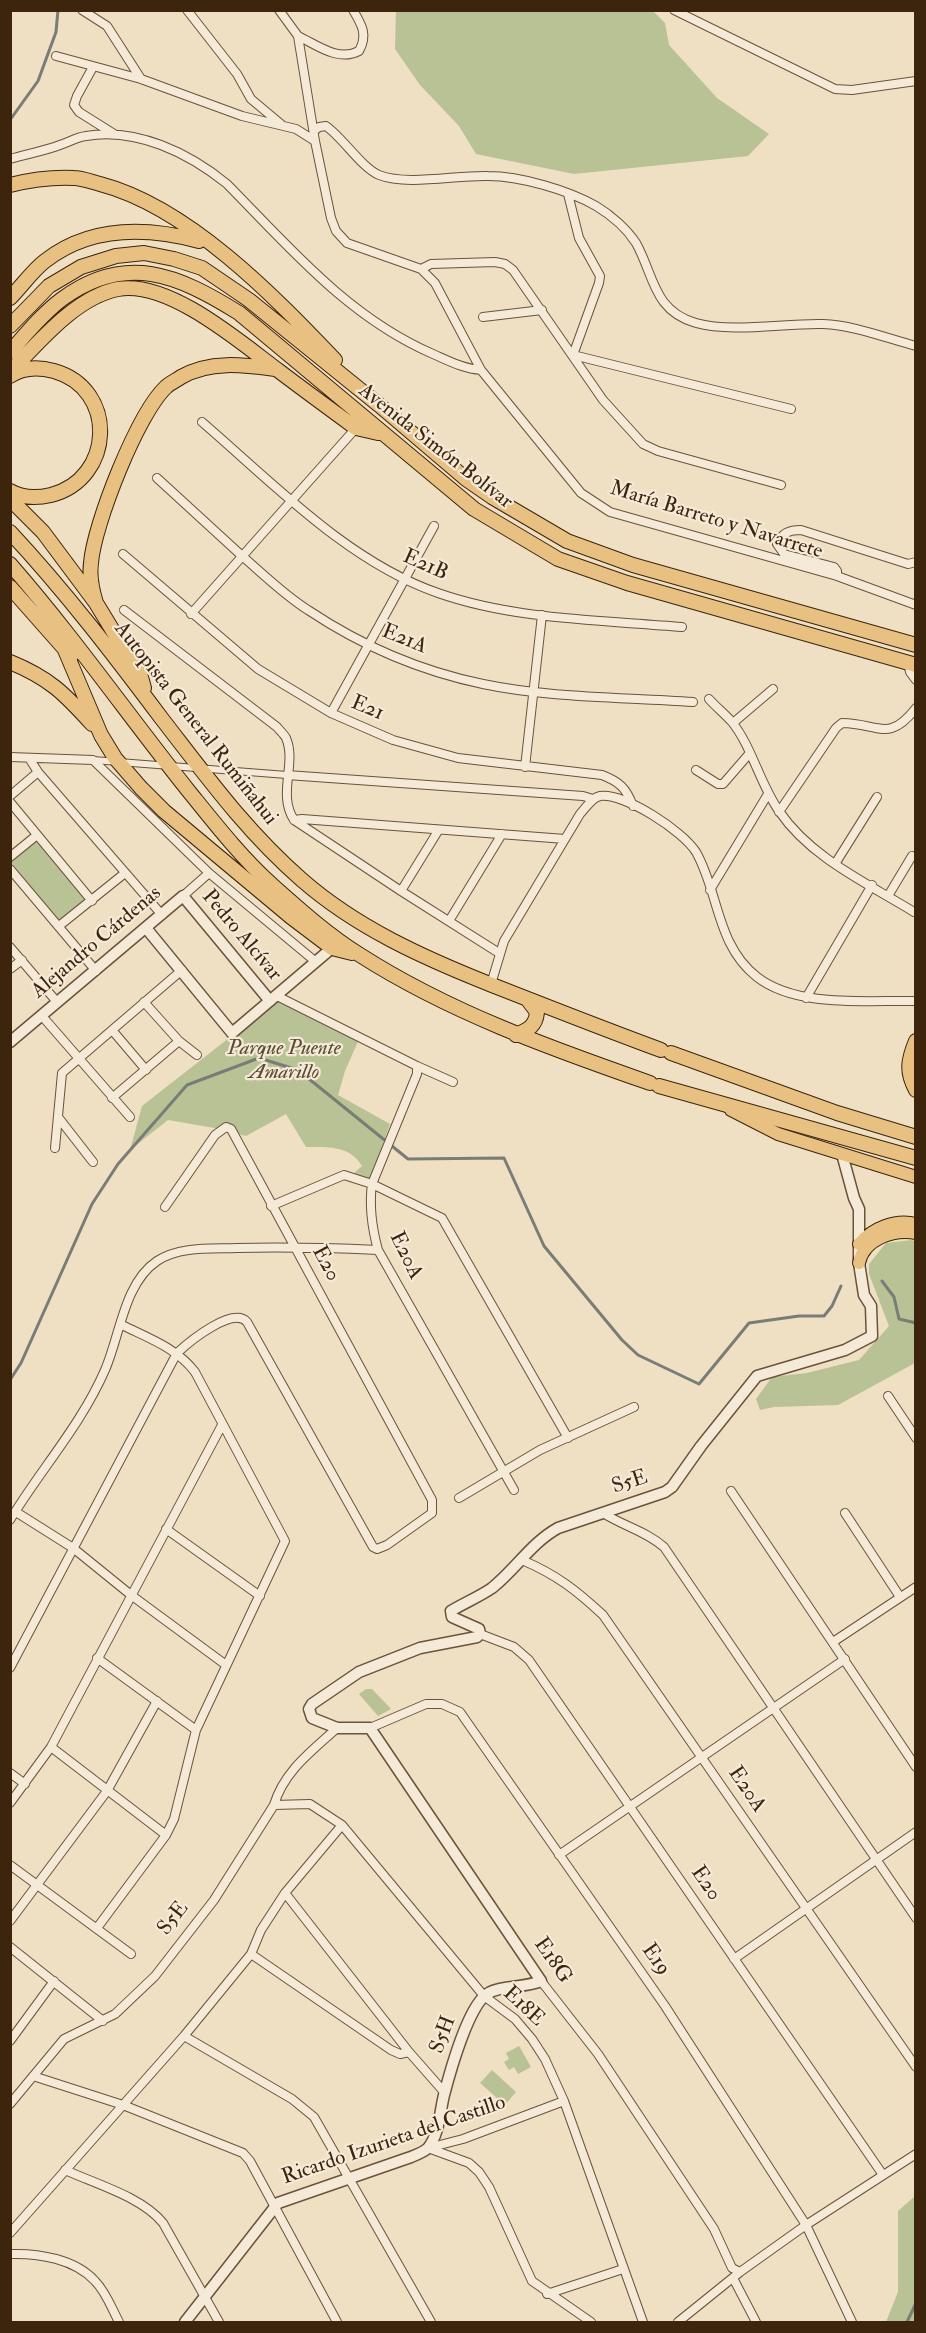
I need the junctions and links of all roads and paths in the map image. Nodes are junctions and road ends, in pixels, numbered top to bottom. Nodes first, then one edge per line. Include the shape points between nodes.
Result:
1 (82, 10) edge
2 (187, 10) edge
3 (279, 10) edge
4 (353, 10) edge
5 (674, 10) edge
6 (298, 36) junction
7 (56, 56) dead end
8 (93, 67) junction
9 (141, 79) junction
10 (915, 81) edge
11 (283, 125) junction
12 (115, 134) junction
13 (315, 136) junction
14 (10, 159) edge
15 (10, 185) edge
16 (568, 194) junction
17 (210, 244) junction
18 (421, 269) junction
19 (10, 298) edge
20 (542, 310) junction
21 (483, 317) dead end
22 (10, 326) edge
23 (915, 346) edge
24 (10, 352) edge
25 (573, 355) junction
26 (277, 370) junction
27 (481, 370) junction
28 (10, 374) edge
29 (379, 405) junction
30 (791, 409) dead end
31 (202, 422) dead end
32 (356, 428) junction
33 (380, 433) junction
34 (157, 478) dead end
35 (781, 485) dead end
36 (10, 491) edge
37 (10, 499) edge
38 (292, 501) junction
39 (434, 526) dead end
40 (10, 532) edge
41 (123, 554) dead end
42 (243, 556) junction
43 (915, 562) edge
44 (10, 564) edge
45 (837, 576) junction
46 (405, 579) junction
47 (10, 587) edge
48 (96, 603) junction
49 (915, 605) edge
50 (124, 610) dead end
51 (191, 614) junction
52 (542, 615) junction
53 (682, 627) dead end
54 (368, 645) junction
55 (915, 645) edge
56 (65, 650) junction
57 (10, 662) edge
58 (912, 663) edge
59 (915, 680) edge
60 (773, 689) dead end
61 (532, 691) junction
62 (145, 696) junction
63 (709, 699) dead end
64 (693, 702) dead end
65 (124, 708) junction
66 (915, 708) edge
67 (331, 713) junction
68 (733, 723) junction
69 (101, 735) junction
70 (749, 754) junction
71 (10, 757) edge
72 (28, 758) junction
73 (93, 760) junction
74 (525, 767) junction
75 (696, 770) dead end
76 (38, 772) junction
77 (286, 775) junction
78 (768, 794) junction
79 (10, 796) edge
80 (877, 797) dead end
81 (593, 799) junction
82 (10, 802) edge
83 (633, 806) junction
84 (779, 812) junction
85 (294, 820) junction
86 (438, 831) junction
87 (502, 834) junction
88 (37, 835) junction
89 (565, 839) junction
90 (912, 856) dead end
91 (10, 857) edge
92 (835, 864) junction
93 (10, 869) edge
94 (125, 873) junction
95 (209, 873) junction
96 (872, 885) junction
97 (710, 890) junction
98 (401, 891) junction
99 (183, 896) junction
100 (888, 896) junction
101 (92, 901) junction
102 (914, 912) dead end
103 (162, 915) junction
104 (449, 921) junction
105 (59, 926) junction
106 (146, 928) junction
107 (10, 947) edge
108 (332, 948) junction
109 (499, 953) junction
110 (357, 954) junction
111 (22, 960) junction
112 (316, 962) junction
113 (10, 969) edge
114 (96, 970) junction
115 (182, 970) junction
116 (490, 984) junction
117 (806, 998) junction
118 (273, 999) junction
119 (527, 999) junction
120 (915, 1001) edge
121 (57, 1002) junction
122 (144, 1002) junction
123 (42, 1016) junction
124 (112, 1030) junction
125 (516, 1035) junction
126 (179, 1041) junction
127 (915, 1041) edge
128 (10, 1042) edge
129 (197, 1054) dead end
130 (78, 1058) junction
131 (417, 1066) junction
132 (146, 1070) junction
133 (453, 1082) dead end
134 (915, 1090) edge
135 (112, 1098) junction
136 (711, 1100) junction
137 (816, 1106) junction
138 (58, 1117) junction
139 (130, 1117) dead end
140 (809, 1128) junction
141 (915, 1137) edge
142 (55, 1148) dead end
143 (842, 1154) junction
144 (915, 1158) edge
145 (93, 1162) dead end
146 (915, 1177) edge
147 (373, 1183) junction
148 (271, 1206) junction
149 (165, 1207) dead end
150 (915, 1224) edge
151 (915, 1233) edge
152 (859, 1244) junction
153 (295, 1246) junction
154 (378, 1250) junction
155 (859, 1263) junction
156 (122, 1325) junction
157 (177, 1353) junction
158 (888, 1396) dead end
159 (634, 1407) dead end
160 (222, 1425) junction
161 (568, 1438) junction
162 (915, 1438) edge
163 (503, 1472) junction
164 (514, 1490) dead end
165 (730, 1491) dead end
166 (459, 1498) dead end
167 (16, 1512) junction
168 (603, 1512) junction
169 (845, 1513) dead end
170 (10, 1520) edge
171 (166, 1529) junction
172 (73, 1548) junction
173 (522, 1560) junction
174 (915, 1587) edge
175 (131, 1595) junction
176 (260, 1596) junction
177 (900, 1597) junction
178 (480, 1634) junction
179 (833, 1642) junction
180 (97, 1658) junction
181 (844, 1659) junction
182 (226, 1665) junction
183 (10, 1668) edge
184 (158, 1701) junction
185 (772, 1709) junction
186 (337, 1728) junction
187 (370, 1728) junction
188 (196, 1730) junction
189 (51, 1747) junction
190 (702, 1756) junction
191 (915, 1767) edge
192 (10, 1773) edge
193 (25, 1784) junction
194 (107, 1791) junction
195 (10, 1803) edge
196 (274, 1804) junction
197 (631, 1806) junction
198 (342, 1825) junction
199 (915, 1832) edge
200 (166, 1835) junction
201 (560, 1855) junction
202 (875, 1860) junction
203 (10, 1865) edge
204 (38, 1884) junction
205 (285, 1893) junction
206 (805, 1910) junction
207 (915, 1918) edge
208 (10, 1921) edge
209 (97, 1928) junction
210 (10, 1947) edge
211 (130, 1954) dead end
212 (251, 1954) junction
213 (734, 1959) junction
214 (54, 1981) junction
215 (541, 1981) junction
216 (484, 1996) junction
217 (103, 2021) junction
218 (184, 2036) junction
219 (10, 2041) edge
220 (409, 2052) junction
221 (915, 2067) edge
222 (33, 2076) junction
223 (445, 2093) junction
224 (564, 2102) junction
225 (10, 2104) edge
226 (123, 2105) junction
227 (428, 2148) junction
228 (915, 2154) edge
229 (65, 2170) junction
230 (883, 2175) junction
231 (349, 2180) junction
232 (273, 2207) junction
233 (806, 2225) junction
234 (10, 2233) edge
235 (10, 2254) edge
236 (623, 2269) junction
237 (737, 2275) junction
238 (547, 2294) junction
239 (205, 2298) junction
240 (119, 2322) edge
241 (185, 2322) edge
242 (219, 2322) edge
243 (337, 2322) edge
244 (431, 2322) edge
245 (591, 2322) edge
246 (643, 2322) edge
247 (678, 2322) edge
248 (756, 2322) edge
249 (852, 2322) edge

1 - 9 street via 108,26
2 - 11 street via 237,74 251,99
3 - 6 street
4 - 6 street via 363,26 364,38 359,51 353,54 334,53
5 - 10 street via 835,89
6 - 13 street
7 - 8 street
8 - 9 street
8 - 12 street via 75,105 79,112
9 - 11 street via 242,116
11 - 13 street
12 - 14 street via 84,136
12 - 27 street via 169,148 209,170 339,295 409,344 459,366
13 - 16 street via 319,127 326,126 376,174 393,180 489,176 530,182
13 - 18 street via 336,231 347,243
15 - 17 highway via 75,178 118,189 165,212
16 - 23 street via 596,206 629,233 662,302 686,319 724,327 831,324
16 - 25 street via 579,238 600,276
17 - 19 highway via 145,231 115,232 76,242 45,262
17 - 29 highway via 258,283
18 - 20 street via 431,264 505,264
18 - 27 street, María Barreto y Navarrete via 435,283
20 - 21 street
20 - 25 street
22 - 29 highway, Avenida Simón Bolívar via 49,286 81,267 116,256 144,253 174,259 202,268 226,283
24 - 33 highway, Avenida Simón Bolívar via 62,299 94,280 129,271 166,276 208,294 239,314
25 - 30 street
25 - 35 street via 603,400 643,444
26 - 28 highway via 194,310 165,296 119,289 98,296 69,315
26 - 32 highway
26 - 48 highway via 226,365 203,368 166,387 155,401 135,437 102,517 91,562
27 - 45 street, María Barreto y Navarrete via 581,493 610,512
28 - 36 highway via 43,368 66,374 85,389 97,410 101,434 96,458 82,478 63,492 39,497
29 - 55 highway, Avenida Simón Bolívar via 466,479 567,541 633,565
31 - 38 street, E21B
32 - 33 highway
32 - 38 street
33 - 58 highway, Avenida Simón Bolívar via 474,509 558,559 627,583
34 - 42 street, E21A
37 - 48 highway via 43,532
38 - 42 street
38 - 46 street, E21B via 348,544
39 - 46 street
40 - 62 highway, Autopista General Rumiñahui via 59,585
41 - 51 street, E21
42 - 51 street
42 - 54 street, E21A via 307,610
43 - 45 street via 908,564 801,530 792,530 780,538 777,544 784,554 834,567
44 - 65 highway, Autopista General Rumiñahui
45 - 49 street, María Barreto y Navarrete
46 - 52 street, E21B via 488,607
46 - 54 street
47 - 56 highway
48 - 62 highway via 141,677
50 - 77 street via 276,726 286,737 289,751
51 - 67 street, E21 via 258,669
52 - 53 street, E21B
52 - 61 street
54 - 61 street, E21A via 441,674
54 - 67 street
56 - 65 highway
56 - 69 highway
57 - 69 highway via 37,673 57,688
58 - 59 street via 910,672
60 - 68 street
61 - 64 street, E21A
61 - 74 street
62 - 116 highway, Autopista General Rumiñahui via 233,812 303,881 385,938
63 - 68 street
65 - 110 highway, Autopista General Rumiñahui via 206,813 270,883
66 - 84 street via 893,729 842,723
67 - 74 street, E21 via 393,740 458,758
68 - 70 street
69 - 108 highway via 115,758 164,811
70 - 75 street via 723,784
70 - 78 street
71 - 72 street
72 - 73 street
72 - 76 street
73 - 77 street
73 - 95 street
74 - 83 street, E21 via 610,778 627,790
76 - 79 street
76 - 94 street
77 - 81 street
77 - 85 street via 287,804
78 - 84 street
78 - 97 street
80 - 92 street
81 - 83 street via 615,797
81 - 89 street
82 - 88 street
83 - 97 street via 672,828 690,845
84 - 92 street via 802,838
85 - 86 street
85 - 98 street
86 - 87 street
86 - 98 street
87 - 89 street
87 - 104 street
88 - 91 street
88 - 101 street
89 - 109 street
90 - 100 street
92 - 96 street
93 - 105 street
94 - 101 street
94 - 103 street
95 - 99 street, Alejandro Cárdenas
95 - 112 street
96 - 100 street
96 - 117 street
97 - 117 street via 729,940 746,967 769,985
98 - 104 street
99 - 103 street, Alejandro Cárdenas
99 - 118 street, Pedro Alcívar
100 - 102 street
101 - 105 street
103 - 106 street, Alejandro Cárdenas
104 - 109 street
105 - 114 street
106 - 114 street, Alejandro Cárdenas
106 - 115 street
107 - 111 street
108 - 110 highway
108 - 112 street
109 - 116 street
110 - 125 highway, Autopista General Rumiñahui
111 - 113 street
111 - 121 street
112 - 118 street
114 - 121 street, Alejandro Cárdenas
115 - 118 street via 232,1033
115 - 122 street
116 - 119 highway, Autopista General Rumiñahui
117 - 120 street
118 - 131 street
119 - 125 highway via 537,1012 536,1019 528,1030
119 - 137 highway, Autopista General Rumiñahui
121 - 123 street, Alejandro Cárdenas
122 - 124 street
122 - 126 street
123 - 128 street, Alejandro Cárdenas
123 - 130 street
124 - 130 street
124 - 132 street
125 - 136 highway, Autopista General Rumiñahui
126 - 129 street
126 - 132 street
127 - 134 highway via 908,1068
130 - 135 street
130 - 138 street via 62,1073
131 - 133 street
131 - 147 street, E20A
132 - 135 street
135 - 139 street
136 - 140 highway, Autopista General Rumiñahui
136 - 143 main road via 778,1134
137 - 140 highway
137 - 141 highway, Autopista General Rumiñahui
138 - 142 street
138 - 145 street
140 - 144 highway, Autopista General Rumiñahui
143 - 146 main road
143 - 152 street, S5E via 859,1209
147 - 148 street via 344,1175
147 - 154 street, E20A via 372,1225
147 - 161 street via 442,1218
148 - 149 street, E20 via 235,1136 226,1127 220,1129
148 - 153 street, E20
150 - 152 main road via 883,1226
151 - 155 main road via 882,1236 861,1253
152 - 155 street, S5E
153 - 154 street
153 - 156 street via 190,1250 157,1261 130,1294
153 - 157 street, E20 via 432,1500 432,1513 387,1545 377,1549 369,1542 243,1317 230,1318 194,1338
154 - 163 street, E20A
155 - 168 street, S5E via 864,1295 871,1306 872,1336 845,1350 757,1376 672,1487
156 - 157 street
156 - 167 street via 105,1370 70,1434
157 - 160 street via 195,1372
157 - 172 street
158 - 162 street
159 - 161 street
160 - 171 street
160 - 176 street via 285,1541
161 - 163 street
163 - 164 street, E20A
163 - 166 street
165 - 179 street
167 - 170 street
167 - 172 street
168 - 173 street, S5E via 542,1536
168 - 185 street via 651,1536 664,1547
169 - 177 street
171 - 175 street
171 - 176 street
172 - 175 street
172 - 183 street
173 - 178 street, S5E via 491,1588 451,1611 452,1617 477,1627
173 - 190 street, E20A via 571,1586 603,1616
174 - 177 street
175 - 180 street
175 - 182 street
176 - 182 street
177 - 179 street
178 - 186 street via 474,1639 420,1648 359,1672 309,1709 312,1718
178 - 197 street, E20 via 514,1647 529,1660
179 - 181 street
180 - 184 street
180 - 189 street
181 - 185 street
181 - 191 street
182 - 188 street
184 - 188 street
184 - 194 street
185 - 190 street
185 - 202 street
186 - 187 street
186 - 196 street, S5E via 290,1772
187 - 201 street, E19 via 426,1704 442,1704 460,1712
187 - 215 street, E18G
188 - 200 street via 174,1819
189 - 193 street
189 - 194 street
190 - 197 street
190 - 206 street, E20A
192 - 193 street
193 - 195 street
194 - 200 street
194 - 204 street
196 - 198 street, E18E via 310,1804
196 - 217 street, S5E via 213,1900 155,1976
197 - 201 street
197 - 213 street, E20
198 - 205 street
198 - 216 street, E18E
199 - 202 street
200 - 209 street
201 - 233 street, E19 via 665,2006
202 - 206 street
202 - 207 street
203 - 204 street
204 - 208 street
204 - 209 street
205 - 212 street
205 - 220 street
206 - 213 street
206 - 221 street, E20A
209 - 211 street
210 - 214 street
212 - 218 street
212 - 220 street via 391,2050
213 - 230 street, E20
214 - 217 street
214 - 219 street
215 - 216 street via 494,1990
215 - 237 street, E18G via 598,2054 714,2229
216 - 223 street, S5H via 460,2042
216 - 224 street, E18E via 515,2019 532,2039
217 - 222 street, S5E via 64,2039
218 - 226 street
218 - 231 street via 304,2107 314,2117
220 - 223 street
222 - 225 street, S5E
222 - 226 street
223 - 227 street, S5H
224 - 227 street, Ricardo Izurieta del Castillo
224 - 236 street, E18E
226 - 229 street
226 - 232 street via 243,2153
227 - 231 street, Ricardo Izurieta del Castillo
227 - 238 street via 469,2163 479,2172 532,2281
228 - 230 street
229 - 234 street
229 - 239 street via 155,2213
230 - 233 street
231 - 232 street, Ricardo Izurieta del Castillo via 303,2193
231 - 244 street
232 - 239 street, Ricardo Izurieta del Castillo
232 - 243 street
233 - 237 street
233 - 249 street, E19
235 - 240 street via 54,2259 81,2270 105,2294
236 - 238 street
236 - 246 street, E18E
237 - 247 street
237 - 248 street, E18G
238 - 245 street
239 - 241 street, Ricardo Izurieta del Castillo
239 - 242 street

